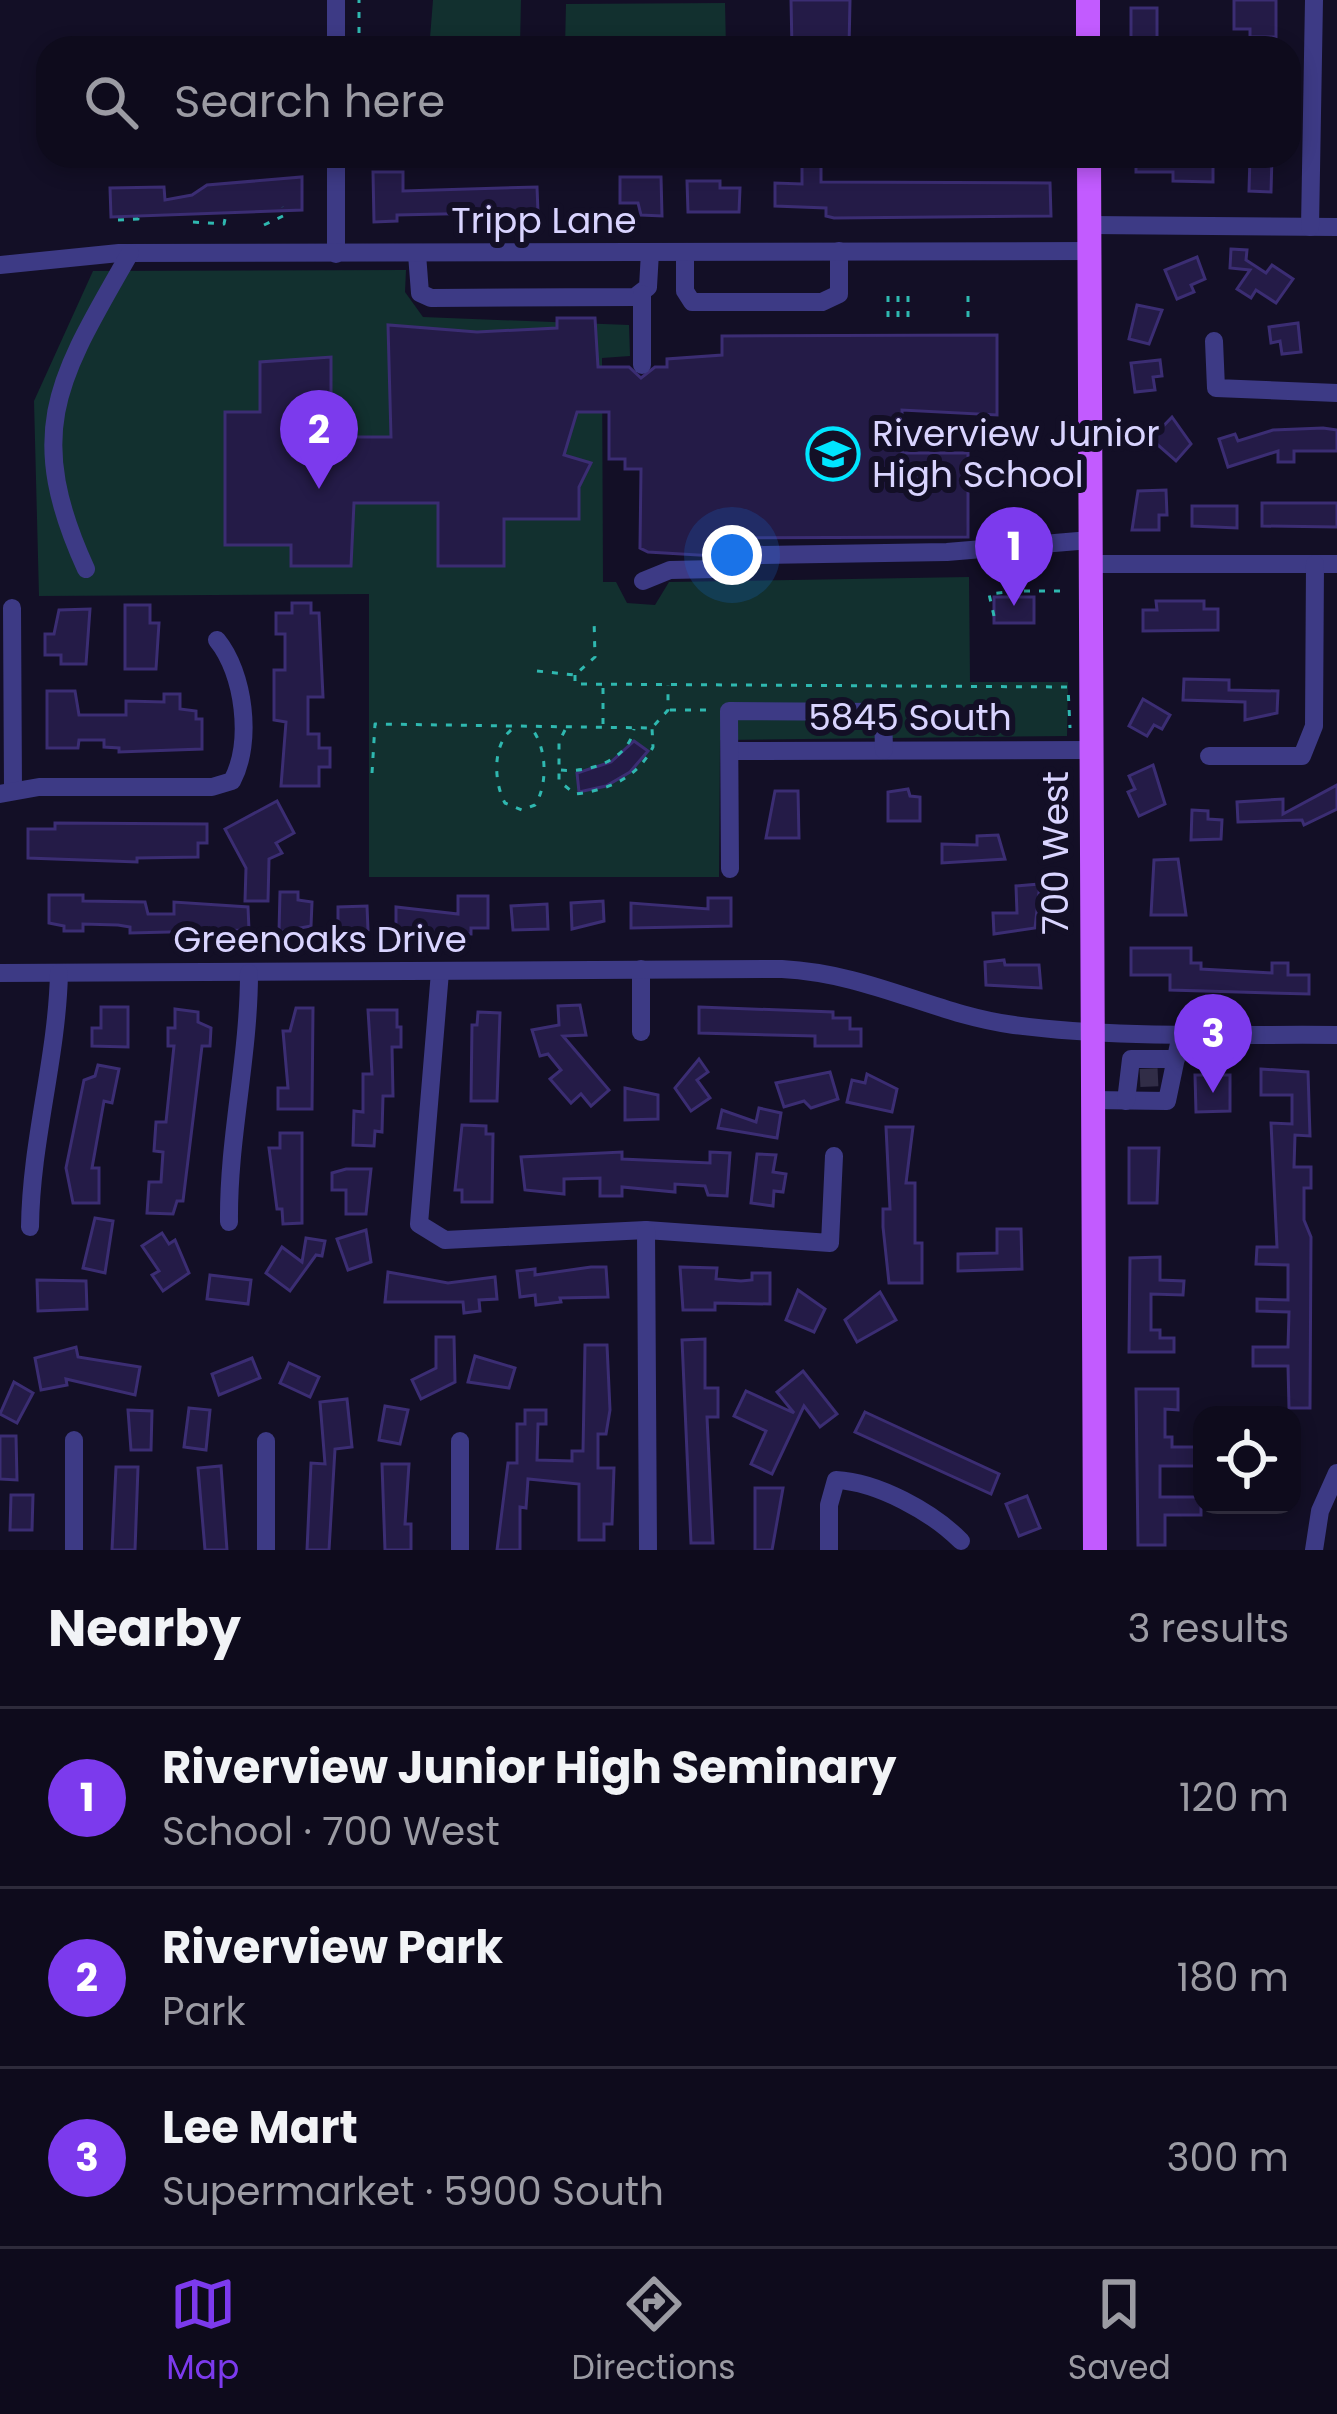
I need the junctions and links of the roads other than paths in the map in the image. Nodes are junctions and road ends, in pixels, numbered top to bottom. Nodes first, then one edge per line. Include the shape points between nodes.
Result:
1 (337, 0) edge
2 (1088, 0) edge
3 (1314, 0) edge
4 (1313, 34) junction
5 (1337, 34) edge
6 (336, 36) edge
7 (1088, 36) edge
8 (336, 168) edge
9 (1088, 168) edge
10 (1089, 225) junction
11 (1310, 227) junction
12 (1337, 227) edge
13 (839, 251) junction
14 (1089, 251) junction
15 (650, 252) junction
16 (685, 252) junction
17 (130, 253) junction
18 (335, 254) junction
19 (417, 254) junction
20 (0, 265) edge
21 (642, 294) junction
22 (1214, 341) dead end
23 (642, 365) dead end
24 (1337, 393) edge
25 (1090, 552) junction
26 (1315, 564) junction
27 (1337, 564) edge
28 (86, 568) dead end
29 (643, 581) dead end
30 (12, 608) dead end
31 (217, 640) dead end
32 (1081, 742) junction
33 (884, 750) junction
34 (730, 751) junction
35 (1210, 757) dead end
36 (7, 792) edge
37 (730, 869) dead end
38 (641, 969) junction
39 (440, 972) junction
40 (0, 973) edge
41 (59, 973) junction
42 (249, 973) junction
43 (641, 1032) dead end
44 (1092, 1033) junction
45 (1180, 1034) junction
46 (1337, 1035) edge
47 (1170, 1071) junction
48 (1092, 1100) junction
49 (1126, 1101) junction
50 (834, 1156) dead end
51 (229, 1222) dead end
52 (30, 1227) dead end
53 (646, 1230) junction
54 (74, 1440) dead end
55 (266, 1441) dead end
56 (460, 1441) dead end
57 (1337, 1473) edge
58 (961, 1541) dead end
59 (74, 1550) edge
60 (266, 1550) edge
61 (460, 1550) edge
62 (648, 1550) edge
63 (829, 1550) edge
64 (1095, 1550) edge
65 (1314, 1550) edge

1 - 6 street
2 - 7 main road
3 - 4 street
4 - 5 street
4 - 11 street
8 - 18 street
9 - 10 main road, 700 West
10 - 11 street
10 - 14 main road, 700 West
11 - 12 street
13 - 14 street, Tripp Lane
13 - 16 street, Tripp Lane
13 - 16 street via 839,294 822,302 692,302
14 - 25 main road, 700 West
15 - 16 street, Tripp Lane
15 - 19 street, Tripp Lane
15 - 21 street
17 - 18 street, Tripp Lane
17 - 20 street, Tripp Lane
17 - 28 street via 70,362 51,424 61,500
18 - 19 street, Tripp Lane
19 - 21 street via 424,298
21 - 23 street
22 - 24 street via 1216,388
25 - 26 street
25 - 29 street via 756,555
25 - 32 main road, 700 West
26 - 27 street
26 - 35 street via 1309,750 1302,757
30 - 36 street
31 - 36 street via 240,682 232,781
32 - 33 street, 5845 South
32 - 44 main road, 700 West
33 - 34 street, 5845 South
33 - 34 street via 883,712 730,712
34 - 37 street
38 - 39 street, Greenoaks Drive
38 - 43 street
38 - 44 street, Greenoaks Drive via 817,971 980,1018
39 - 42 street, Greenoaks Drive
39 - 53 street via 418,1224 445,1240
40 - 41 street, Greenoaks Drive
41 - 42 street, Greenoaks Drive
41 - 52 street
42 - 51 street
44 - 45 street, Greenoaks Drive
44 - 48 main road, 700 West
45 - 46 street, Greenoaks Drive
45 - 47 street
47 - 49 street via 1167,1101
47 - 49 street via 1131,1059
48 - 49 street
48 - 64 main road, 700 West
50 - 53 street via 830,1243
53 - 62 street
54 - 59 street
55 - 60 street
56 - 61 street
57 - 65 street
58 - 63 street via 881,1492 836,1480

